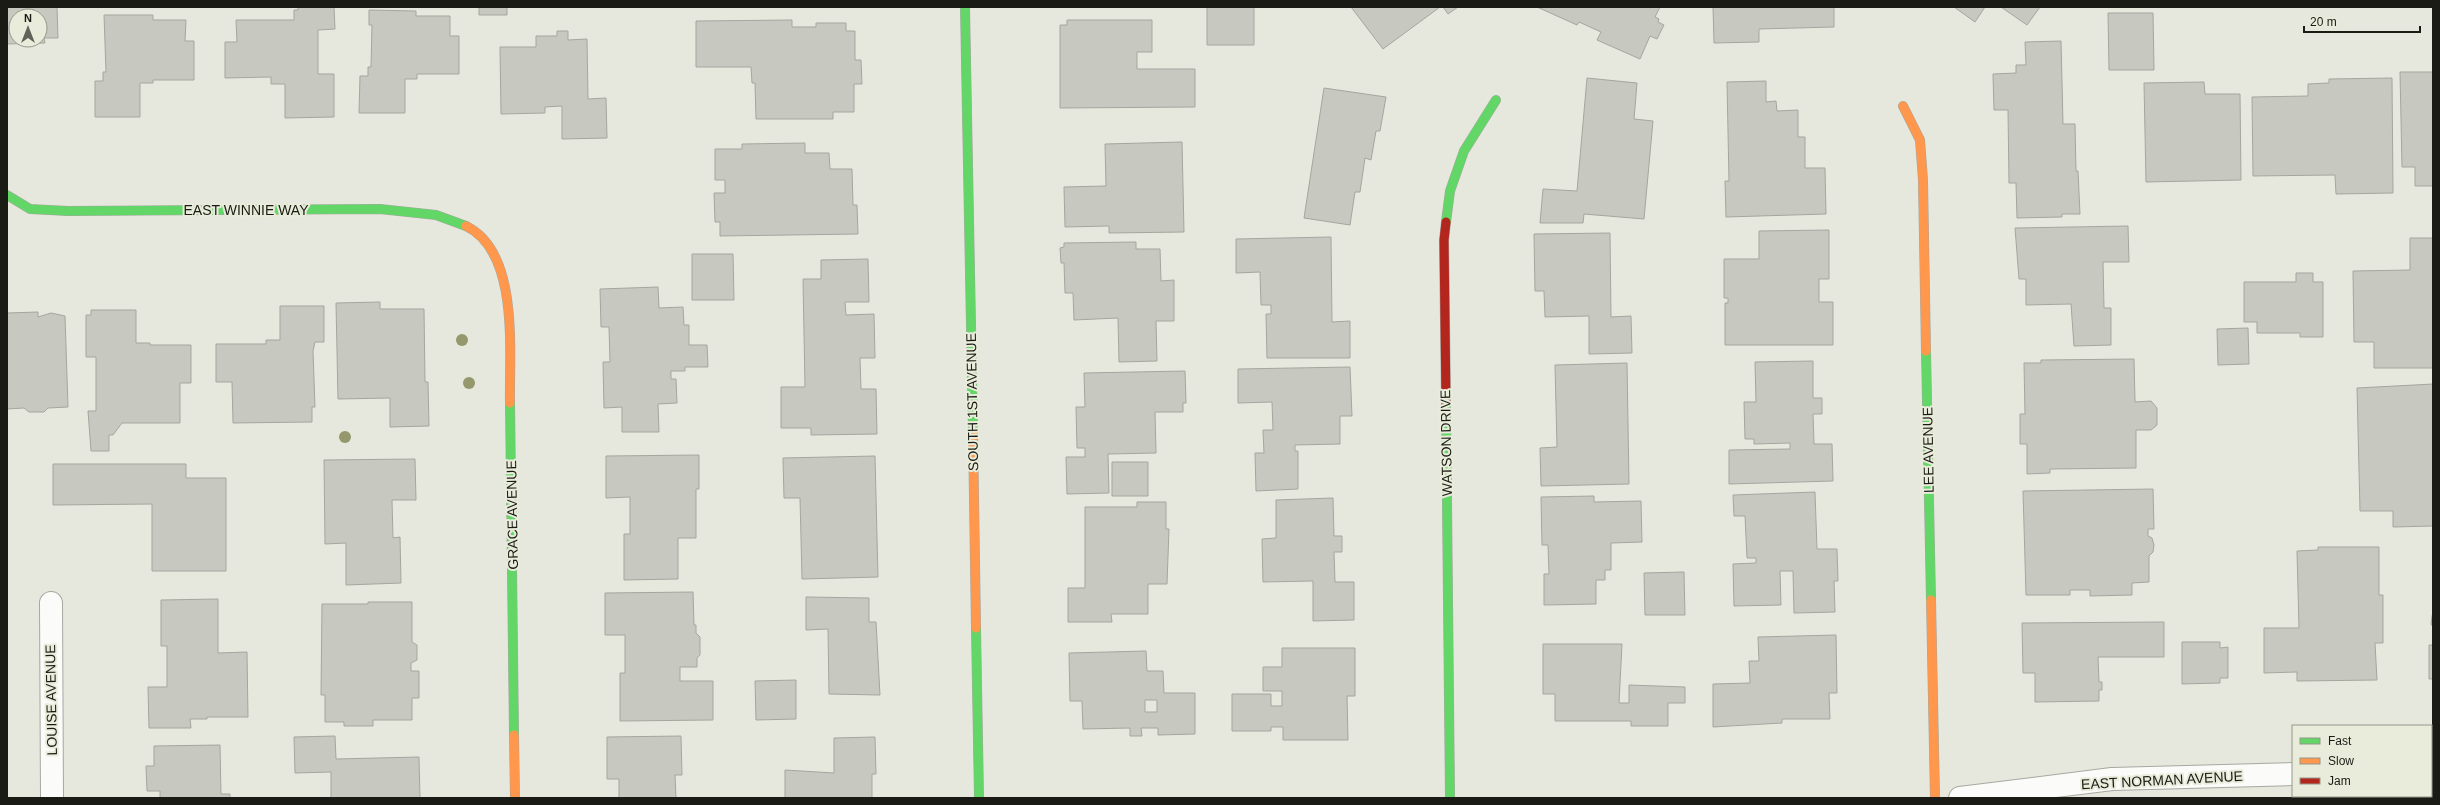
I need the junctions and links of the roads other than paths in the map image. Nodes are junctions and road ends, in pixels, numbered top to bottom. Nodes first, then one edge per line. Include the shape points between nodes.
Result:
1 (965, 7) edge
2 (1496, 100) dead end
3 (1903, 106) dead end
4 (7, 195) edge
5 (484, 237) joint
6 (50, 602) dead end
7 (2292, 774) edge
8 (52, 798) edge
9 (515, 798) edge
10 (979, 798) edge
11 (1450, 798) edge
12 (1935, 798) edge
13 (1960, 798) edge

1 - 10 street, SOUTH 1ST AVENUE
2 - 11 street, WATSON DRIVE via 1464,151 1450,191 1444,240
3 - 12 street, LEE AVENUE via 1920,140 1923,180
4 - 5 street, EAST WINNIE WAY via 30,209 68,211 426,211 460,223
5 - 9 street, GRACE AVENUE via 501,271 509,317
6 - 8 street, LOUISE AVENUE
7 - 13 street, EAST NORMAN AVENUE via 2112,779

